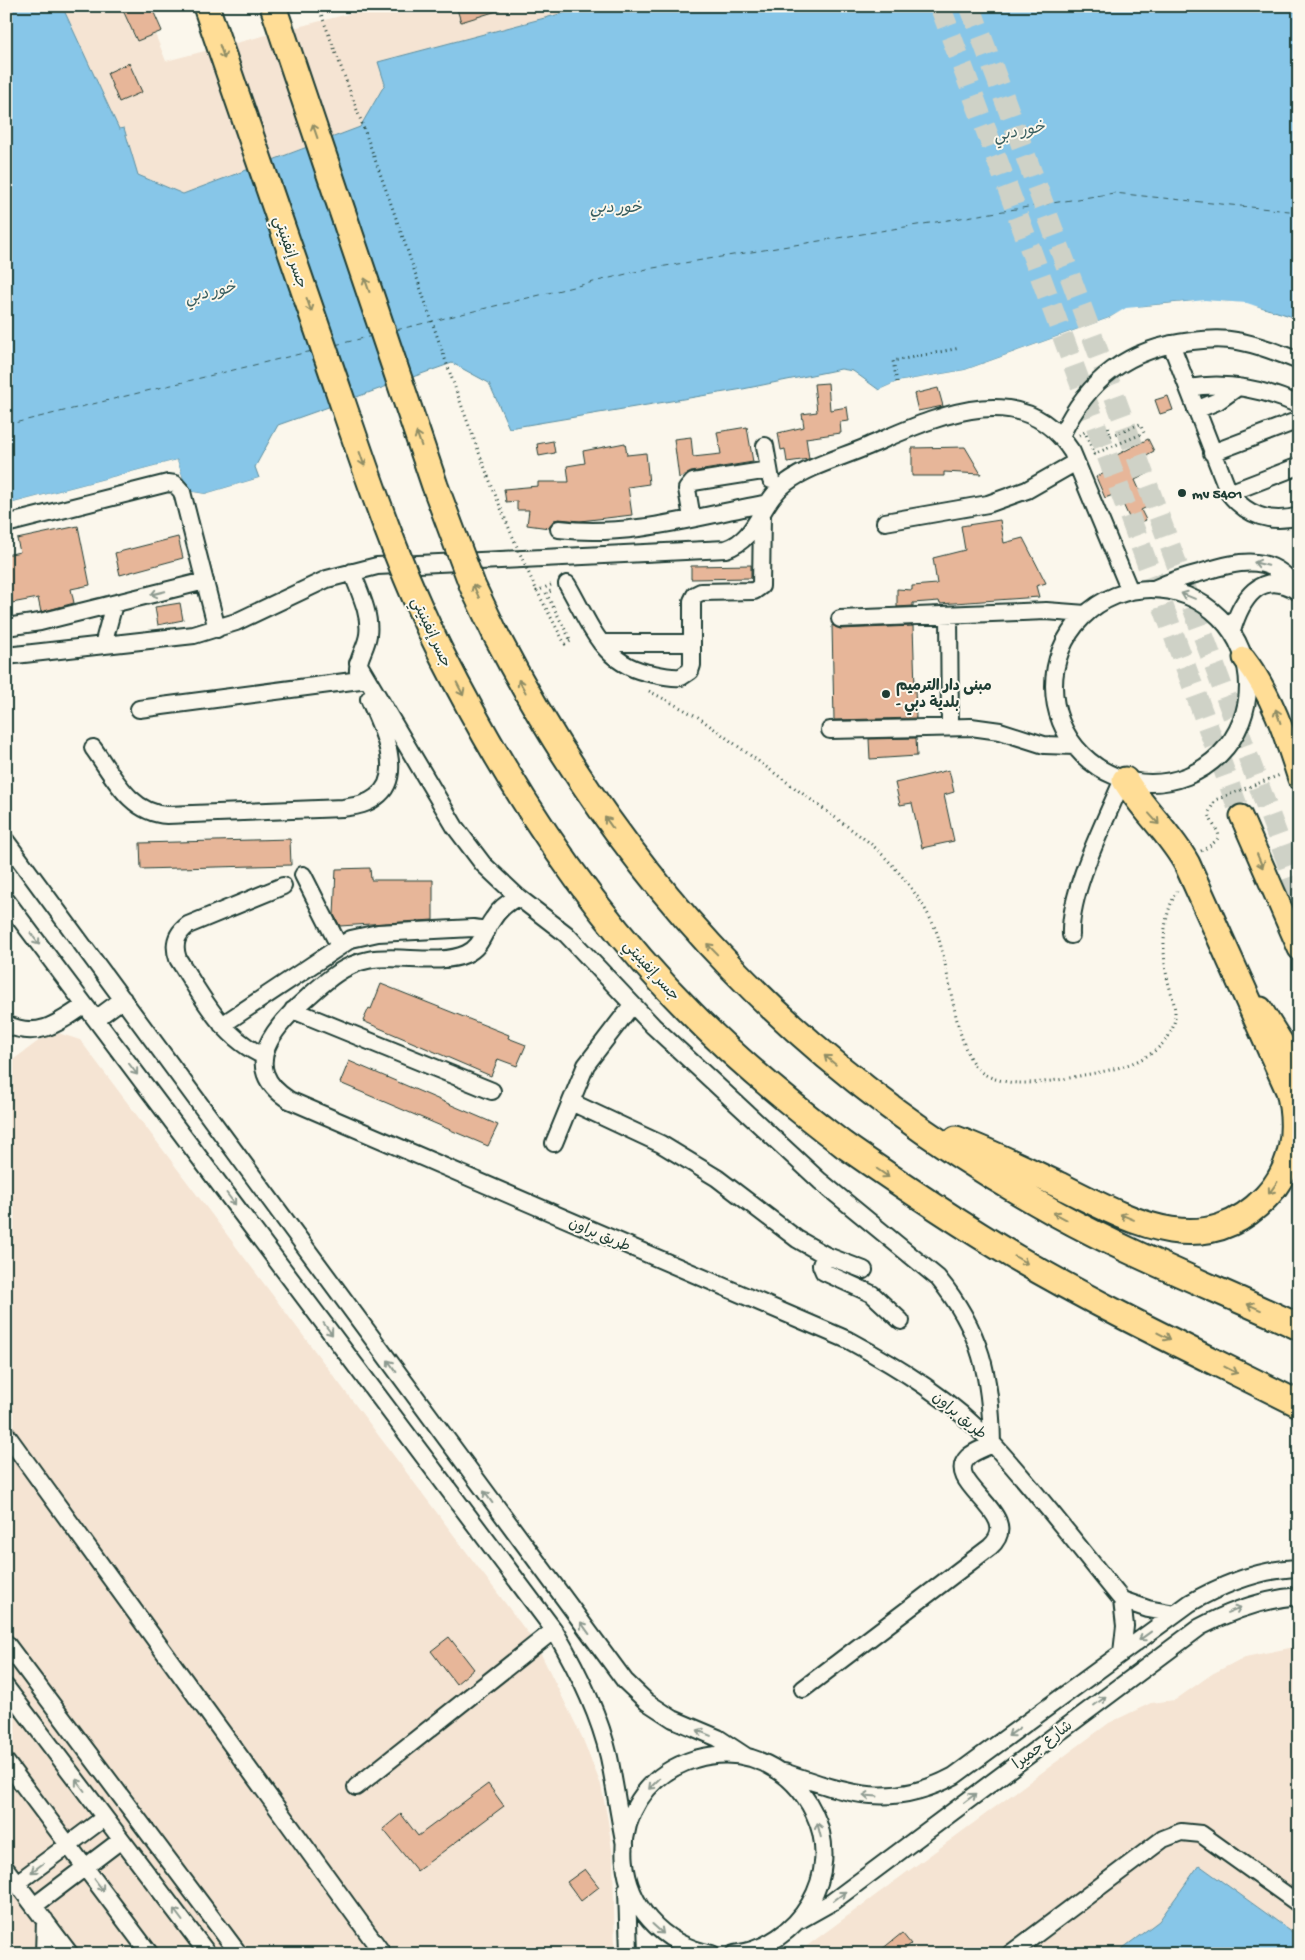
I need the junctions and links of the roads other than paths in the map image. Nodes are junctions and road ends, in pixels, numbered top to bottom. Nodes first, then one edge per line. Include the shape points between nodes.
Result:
1 (206, 6) edge
2 (273, 6) edge
3 (1172, 344) junction
4 (1299, 361) edge
5 (1238, 387) junction
6 (1188, 388) junction
7 (1299, 405) edge
8 (1196, 410) junction
9 (1299, 420) edge
10 (1063, 439) junction
11 (765, 446) dead end
12 (1212, 454) junction
13 (1076, 462) junction
14 (1299, 466) edge
15 (769, 470) junction
16 (1229, 493) junction
17 (768, 503) junction
18 (1299, 516) edge
19 (692, 518) junction
20 (885, 522) dead end
21 (6, 524) edge
22 (559, 529) dead end
23 (352, 572) junction
24 (205, 581) junction
25 (561, 584) road end
26 (1156, 588) junction
27 (1130, 591) junction
28 (1299, 592) edge
29 (114, 604) junction
30 (949, 614) junction
31 (1086, 614) junction
32 (840, 618) dead end
33 (6, 627) edge
34 (217, 629) junction
35 (1232, 631) junction
36 (601, 643) junction
37 (692, 643) junction
38 (103, 645) junction
39 (6, 656) edge
40 (1244, 658) junction
41 (358, 663) junction
42 (360, 680) junction
43 (139, 709) dead end
44 (950, 727) junction
45 (830, 730) dead end
46 (1075, 746) junction
47 (93, 748) dead end
48 (1124, 779) junction
49 (1299, 779) edge
50 (1241, 816) tunnel mouth
51 (6, 841) edge
52 (303, 875) dead end
53 (283, 886) dead end
54 (518, 897) junction
55 (6, 900) edge
56 (487, 930) junction
57 (1071, 935) dead end
58 (339, 946) junction
59 (1299, 948) edge
60 (1232, 967) junction
61 (123, 999) junction
62 (85, 1005) junction
63 (632, 1005) junction
64 (293, 1010) junction
65 (96, 1019) junction
66 (6, 1024) edge
67 (222, 1025) junction
68 (264, 1056) junction
69 (1299, 1069) edge
70 (492, 1091) dead end
71 (571, 1102) junction
72 (911, 1122) junction
73 (554, 1144) dead end
74 (825, 1255) junction
75 (864, 1270) dead end
76 (901, 1321) dead end
77 (1299, 1328) edge
78 (1299, 1404) edge
79 (6, 1434) edge
80 (992, 1444) junction
81 (1299, 1568) edge
82 (1299, 1596) edge
83 (1122, 1600) junction
84 (1175, 1614) junction
85 (554, 1630) junction
86 (6, 1643) edge
87 (1122, 1653) junction
88 (6, 1687) edge
89 (803, 1689) dead end
90 (747, 1757) junction
91 (6, 1762) edge
92 (776, 1769) junction
93 (356, 1787) dead end
94 (104, 1818) junction
95 (121, 1840) junction
96 (69, 1845) junction
97 (625, 1845) junction
98 (86, 1868) junction
99 (6, 1869) edge
100 (627, 1877) junction
101 (17, 1883) junction
102 (1299, 1904) edge
103 (34, 1906) junction
104 (45, 1920) junction
105 (798, 1921) junction
106 (756, 1951) edge
107 (44, 1954) edge
108 (70, 1954) edge
109 (150, 1954) edge
110 (208, 1954) edge
111 (239, 1954) edge
112 (383, 1954) edge
113 (629, 1954) edge
114 (712, 1954) edge
115 (734, 1954) edge
116 (1010, 1954) edge

1 -> 78 highway, جسر إنفينيتي, bridge via 394,546 440,650 480,726 555,847 623,938 691,1013 752,1071 844,1145 900,1184 1092,1300
72 -> 2 highway, bridge via 826,1057 746,984 673,905 601,813 521,683 473,587 441,503
3 - 4 street via 1210,339 1236,340
3 - 6 street
3 - 10 street via 1125,361 1104,375 1076,407
5 - 6 street
5 - 7 street
5 - 8 street via 1218,401
6 - 8 street
8 - 12 street
9 - 12 street
10 - 13 street
10 - 17 street via 1047,424 1030,415 996,407 961,411 924,422 797,476
11 - 15 street
12 - 16 street
13 - 20 street via 1026,490 988,504
13 - 27 street
14 - 16 street
15 - 17 street
15 - 19 street via 692,482 687,489
16 - 18 street via 1244,509 1265,518 1282,520
17 - 19 street
17 - 23 street via 745,539 726,549 403,564
17 - 37 street via 761,586 754,591 701,592 695,595 692,601
19 - 22 street via 621,531
21 - 24 street via 175,484 182,492
23 - 34 street via 307,587
23 - 41 street via 369,625
24 -> 29 street
24 - 34 street
25 - 36 street
26 - 27 street
28 -> 26 street via 1277,570 1248,562 1233,563
35 -> 26 street via 1199,601 1178,592
27 - 31 street via 1111,597
28 - 35 street via 1283,585 1258,588 1240,606
29 - 33 street
29 - 38 street
30 - 31 street via 1046,611
30 - 32 street
30 - 44 street
31 - 46 street via 1061,649 1055,677 1054,692 1061,721
34 - 38 street via 172,638
35 - 40 street
36 - 37 street
36 - 37 street via 624,665 641,672 675,678 690,671
38 - 39 street
40 - 48 street via 1248,687 1246,709 1238,730 1221,754 1184,778 1154,783
49 -> 40 main road via 1267,690
41 - 42 street
41 - 54 street via 455,827 483,864
42 - 43 street
42 - 47 street via 386,741 390,766 388,784 377,797 362,805 167,815 151,813 131,800
44 - 45 street
44 - 46 street via 984,728 1044,745
46 - 48 street via 1096,766
48 - 57 street via 1075,897
48 -> 60 highway via 1173,840 1193,877
50 -> 59 main road
51 - 61 street
52 - 58 street
53 - 67 street via 188,925 176,940 178,958
54 - 56 street via 498,912
54 - 63 street via 577,945
55 -> 62 street
56 - 58 street via 378,933 351,939
56 - 64 street via 477,947 460,957 383,958 352,965 338,972
58 - 67 street
60 - 69 main road
60 -> 72 highway via 1289,1090 1294,1121 1291,1151 1279,1180 1260,1203 1235,1221 1191,1232 1161,1229 1121,1215 991,1153
61 - 65 street
90 -> 61 street via 718,1738 673,1720 625,1681
62 - 65 street
62 - 66 street via 52,1027 35,1030
63 - 71 street via 592,1055
63 - 80 street via 820,1181 921,1262 949,1290 966,1317 984,1361 992,1408
64 - 68 street via 271,1036
64 - 70 street
65 -> 85 street
67 - 68 street via 243,1046
68 - 80 street, طريق براون via 266,1077 289,1100 848,1340 920,1382 953,1407
71 - 73 street
71 - 74 street via 661,1144 717,1178 780,1227
77 -> 72 highway via 1074,1223 1008,1186
74 - 75 street
74 - 76 street via 821,1265 824,1272 872,1294
79 - 112 street
80 - 83 street, طريق براون
80 - 89 street, طريق براون via 968,1457 963,1466 965,1477 1000,1524 995,1543
81 - 84 street, شارع جميرا via 1271,1571 1229,1583 1208,1592
105 -> 82 street, شارع جميرا via 832,1902 1200,1627 1239,1608
83 - 84 street
83 - 87 street via 1125,1626
84 -> 87 street, شارع جميرا
85 - 93 street
85 - 97 street via 598,1721 609,1756
86 - 111 street
87 -> 92 street, شارع جميرا via 954,1776 923,1790 890,1797 856,1795
94 -> 88 street
90 - 92 street
90 -> 97 street via 716,1755 672,1769 654,1783 640,1801 630,1822
91 - 96 street
105 -> 92 street via 815,1894 820,1879 823,1864 821,1832 800,1790
94 - 95 street
94 - 96 street
95 - 98 street
110 -> 95 street
96 - 98 street
96 -> 101 street
97 - 100 street
98 - 103 street
98 -> 109 street
99 - 101 street
100 - 113 street
100 -> 114 street via 638,1906 658,1930 684,1946
101 - 103 street
102 - 116 street via 1209,1839 1181,1832 1163,1839
103 - 104 street
104 - 107 street
104 - 108 street
105 - 106 street
106 - 115 street

